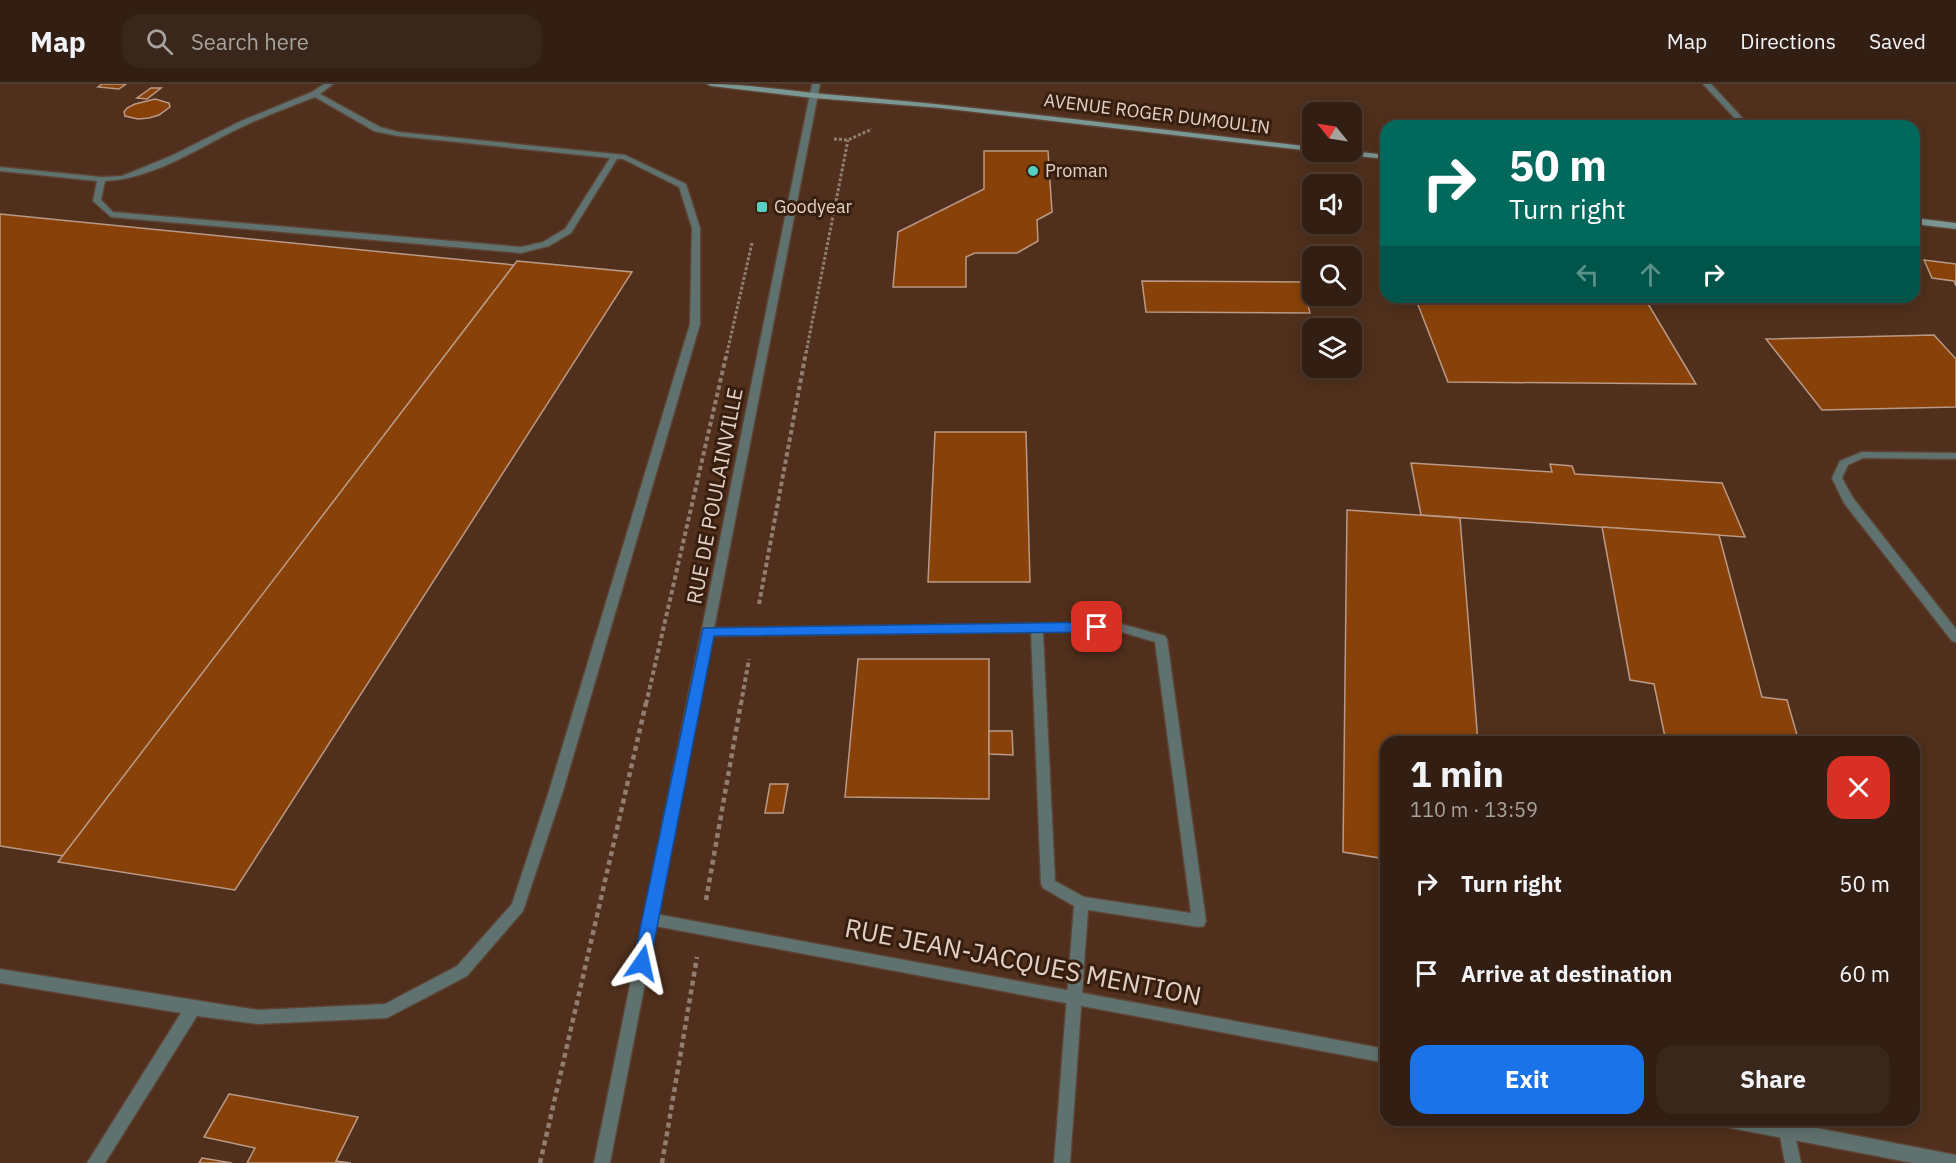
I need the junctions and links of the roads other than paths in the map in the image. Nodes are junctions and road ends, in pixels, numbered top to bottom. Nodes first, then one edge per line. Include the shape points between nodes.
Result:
1 (329, 84) edge
2 (711, 84) edge
3 (1707, 84) edge
4 (815, 90) edge
5 (315, 94) junction
6 (1740, 120) edge
7 (1302, 147) edge
8 (1362, 155) edge
9 (615, 156) junction
10 (1380, 156) edge
11 (0, 169) edge
12 (101, 179) junction
13 (1920, 221) edge
14 (1956, 226) edge
15 (1956, 456) edge
16 (1037, 628) junction
17 (708, 632) junction
18 (1956, 638) edge
19 (1081, 903) junction
20 (650, 919) junction
21 (0, 976) edge
22 (1075, 998) junction
23 (193, 1008) junction
24 (1380, 1055) edge
25 (1762, 1126) edge
26 (1787, 1131) junction
27 (1956, 1162) edge
28 (95, 1163) edge
29 (602, 1163) edge
30 (1062, 1163) edge
31 (1793, 1163) edge

1 - 5 street
2 - 4 main road, AVENUE ROGER DUMOULIN
3 - 6 street
4 - 7 main road, AVENUE ROGER DUMOULIN
4 - 17 street, RUE DE POULAINVILLE
5 - 9 street via 377,129 398,134
5 - 12 street via 145,171
8 - 10 main road
9 - 12 street via 568,231 546,244 521,250 111,214 97,201
9 - 23 street via 625,157 683,186 696,228 694,324 560,780 518,906 462,971 387,1011 258,1017
11 - 12 street
13 - 14 main road
15 - 18 street via 1862,455 1844,463 1837,478 1848,500
16 - 17 street
16 - 19 street via 1048,884
16 - 19 street via 1118,627 1161,639 1199,921
17 - 20 street, RUE DE POULAINVILLE
19 - 22 street
20 - 22 street, RUE JEAN-JACQUES MENTION
20 - 29 street, RUE DE POULAINVILLE
21 - 23 street
22 - 24 street, RUE JEAN-JACQUES MENTION
22 - 30 street
23 - 28 street
25 - 26 street
26 - 27 street
26 - 31 street

